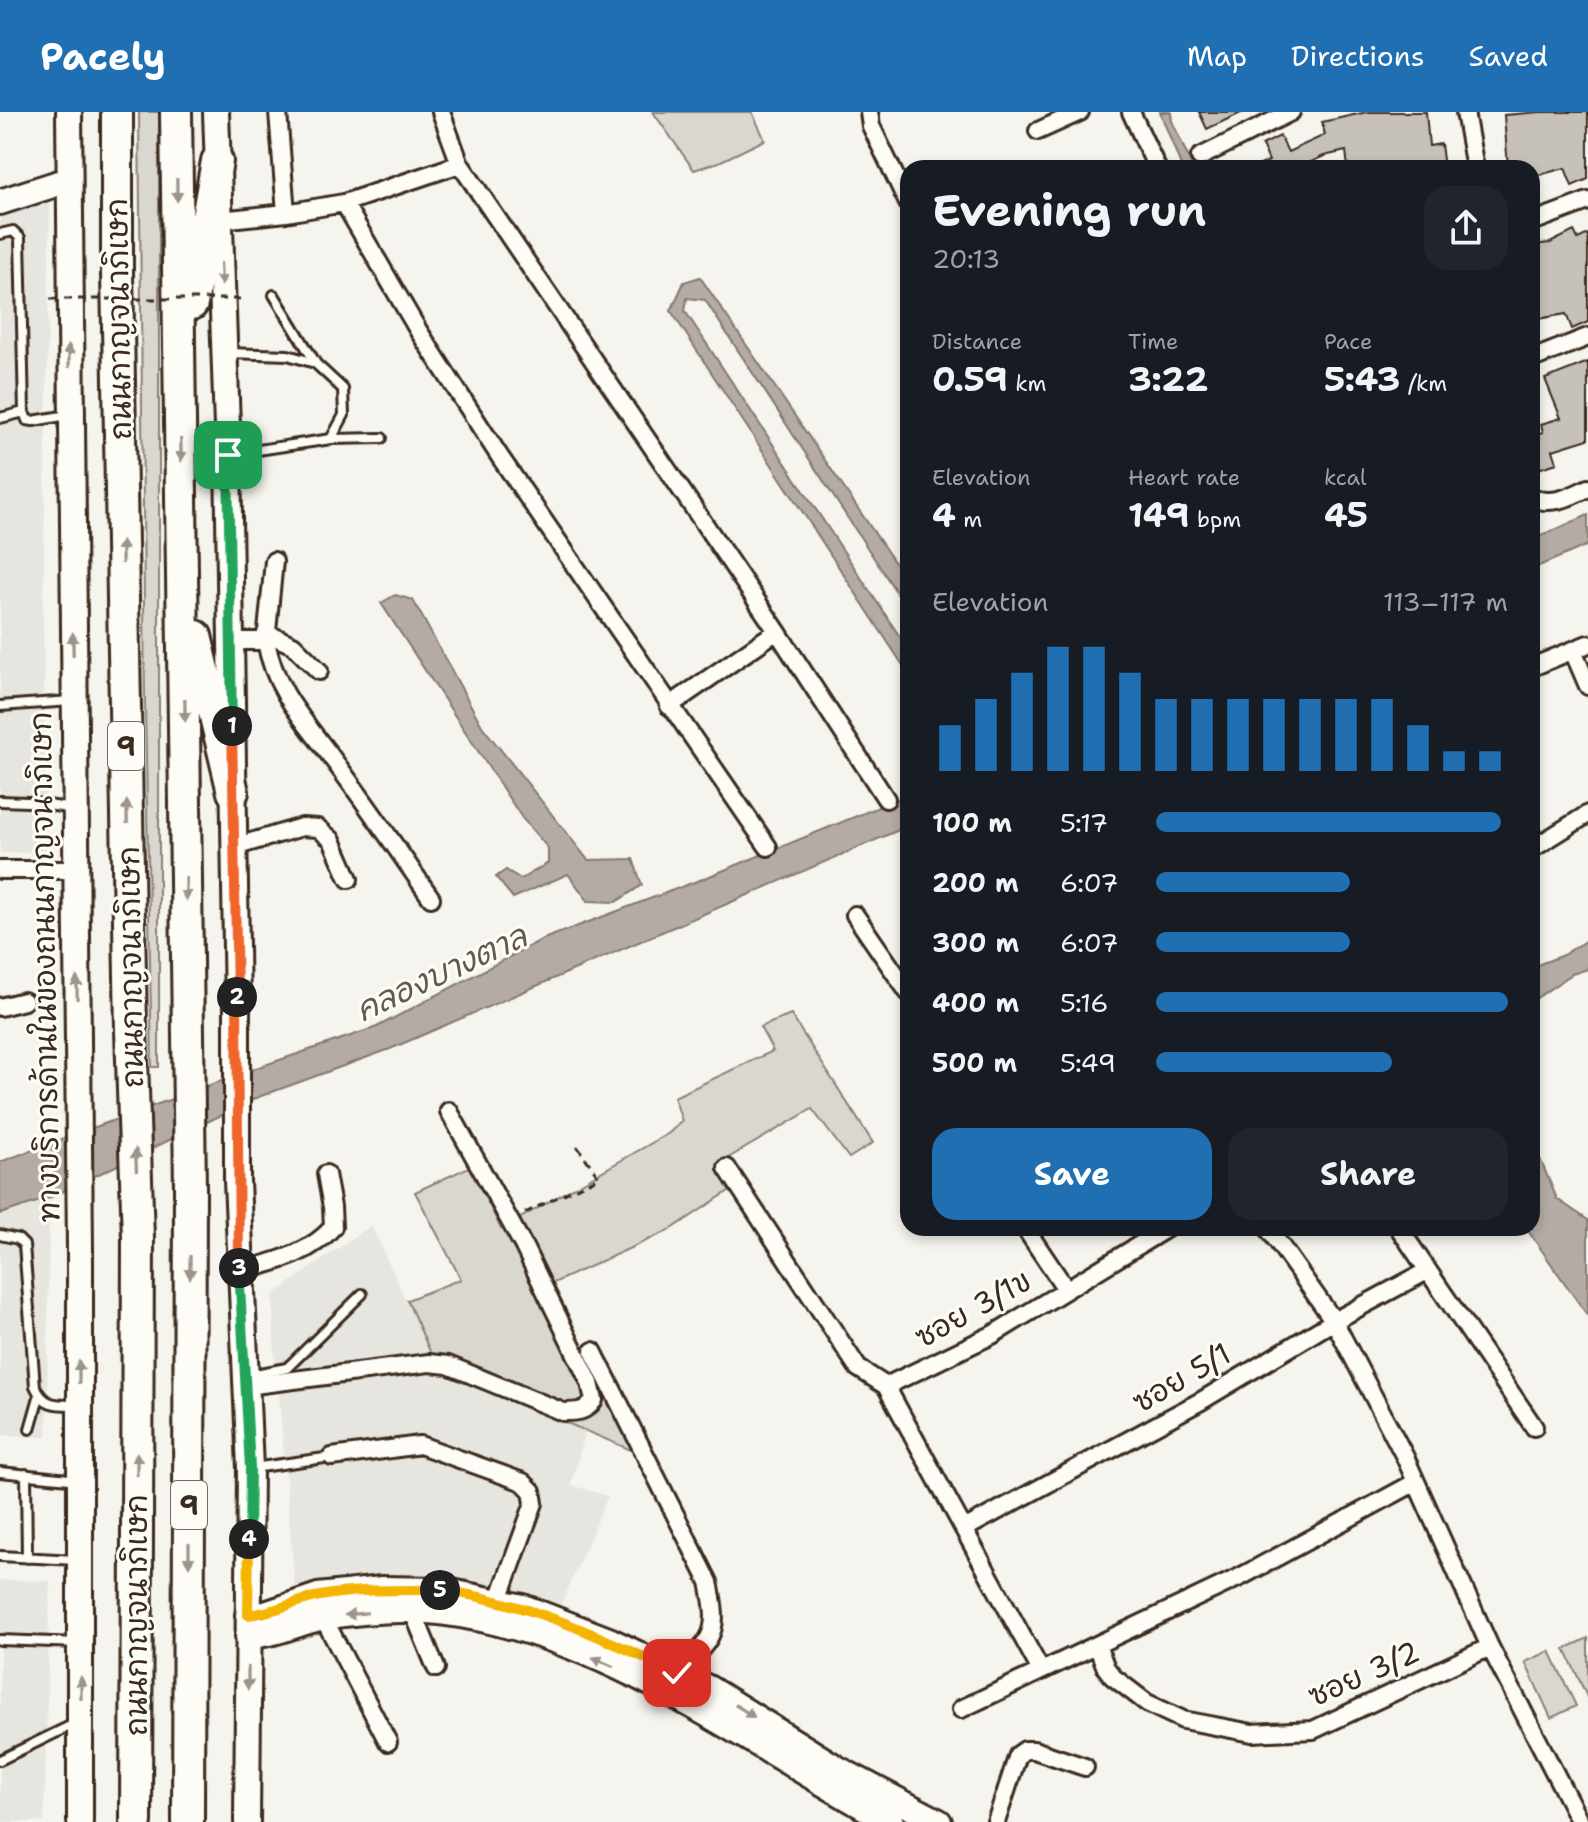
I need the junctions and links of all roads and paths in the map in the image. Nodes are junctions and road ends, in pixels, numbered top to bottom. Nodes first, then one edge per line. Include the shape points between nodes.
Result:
1 (69, 112) edge
2 (97, 112) edge
3 (117, 112) edge
4 (176, 112) edge
5 (216, 112) edge
6 (278, 112) edge
7 (441, 112) edge
8 (869, 112) edge
9 (1080, 112) edge
10 (1131, 112) edge
11 (1291, 112) edge
12 (1465, 112) edge
13 (1038, 131) dead end
14 (1200, 157) dead end
15 (1153, 160) edge
16 (1474, 160) edge
17 (217, 161) junction
18 (460, 164) junction
19 (68, 180) junction
20 (900, 186) edge
21 (1588, 201) edge
22 (0, 202) edge
23 (344, 203) junction
24 (286, 213) junction
25 (1540, 219) edge
26 (220, 220) junction
27 (0, 234) edge
28 (117, 273) junction
29 (274, 295) dead end
30 (50, 299) dead end
31 (245, 299) dead end
32 (1588, 337) edge
33 (223, 353) junction
34 (1540, 356) edge
35 (315, 363) junction
36 (180, 373) junction
37 (24, 412) junction
38 (70, 415) junction
39 (0, 418) edge
40 (382, 438) dead end
41 (331, 439) junction
42 (228, 455) junction
43 (1588, 488) edge
44 (1540, 500) edge
45 (274, 561) dead end
46 (183, 583) junction
47 (777, 631) junction
48 (266, 637) junction
49 (230, 641) junction
50 (1580, 648) edge
51 (1540, 664) edge
52 (319, 671) dead end
53 (1588, 686) edge
54 (74, 701) junction
55 (0, 706) edge
56 (669, 706) junction
57 (233, 792) junction
58 (886, 799) dead end
59 (0, 801) edge
60 (75, 810) junction
61 (1588, 814) edge
62 (1540, 844) edge
63 (234, 847) junction
64 (768, 847) dead end
65 (0, 870) edge
66 (75, 870) junction
67 (349, 879) dead end
68 (431, 898) dead end
69 (855, 915) dead end
70 (900, 980) edge
71 (24, 1001) dead end
72 (0, 1007) edge
73 (449, 1111) dead end
74 (574, 1142) dead end
75 (727, 1168) dead end
76 (326, 1174) dead end
77 (515, 1219) dead end
78 (0, 1235) edge
79 (1030, 1236) edge
80 (1154, 1236) edge
81 (1274, 1236) edge
82 (1404, 1236) edge
83 (1427, 1271) junction
84 (239, 1272) junction
85 (1066, 1289) junction
86 (362, 1294) dead end
87 (1334, 1321) junction
88 (593, 1351) dead end
89 (246, 1381) junction
90 (886, 1386) junction
91 (39, 1397) junction
92 (79, 1405) junction
93 (1534, 1427) dead end
94 (30, 1429) dead end
95 (332, 1457) joint
96 (250, 1468) junction
97 (0, 1472) edge
98 (26, 1474) junction
99 (79, 1480) junction
100 (1416, 1482) junction
101 (964, 1529) junction
102 (0, 1556) edge
103 (27, 1558) junction
104 (81, 1560) junction
105 (413, 1612) junction
106 (496, 1612) junction
107 (323, 1617) junction
108 (248, 1626) junction
109 (543, 1626) junction
110 (0, 1640) edge
111 (81, 1643) junction
112 (1097, 1645) junction
113 (1490, 1647) junction
114 (436, 1668) dead end
115 (1041, 1671) junction
116 (677, 1673) junction
117 (961, 1709) dead end
118 (81, 1721) junction
119 (388, 1742) dead end
120 (0, 1760) edge
121 (1085, 1767) dead end
122 (832, 1778) junction
123 (933, 1821) edge
124 (80, 1822) edge
125 (136, 1822) edge
126 (188, 1822) edge
127 (247, 1822) edge
128 (891, 1822) edge
129 (996, 1822) edge
130 (1580, 1822) edge

1 - 19 main road, ทางบริการด้านในของถนนกาญจนาภิเษก
2 - 28 highway
3 - 28 highway, ถนนกาญจนาภิเษก / 9
4 -> 36 highway, ถนนกาญจนาภิเษก / 9
5 - 17 main road
6 - 24 street
7 - 18 street
8 - 20 street
9 - 13 street
10 - 15 street
11 - 14 street
12 - 16 street
17 - 26 main road
17 - 36 highway
18 - 23 street
18 - 47 street
19 - 22 main road
38 -> 19 main road, ทางบริการด้านในของถนนกาญจนาภิเษก
21 - 25 street
23 - 24 street
23 - 56 street via 483,432
24 - 26 street
26 -> 33 main road
27 - 37 lane via 13,231 20,238
125 -> 28 highway, ถนนกาญจนาภิเษก / 9 via 138,1238
29 - 35 lane
30 - 31 path, bridge
32 - 34 street
33 - 35 lane via 288,355
33 - 42 main road
35 - 41 lane via 343,389 344,415
36 -> 46 highway, ถนนกาญจนาภิเษก / 9
37 - 38 lane via 33,421
37 - 39 lane
54 -> 38 main road, ทางบริการด้านในของถนนกาญจนาภิเษก
40 - 41 lane
41 - 42 lane
42 - 49 main road
43 - 44 street via 1561,500
45 - 48 street
46 - 57 highway
46 -> 126 highway, ถนนกาญจนาภิเษก / 9 via 190,1189
47 - 56 street
47 - 58 street
48 - 49 street
48 - 52 street via 293,645
48 - 68 street via 269,660 288,702
49 - 57 main road
50 - 51 street
50 - 53 street
54 - 55 lane
54 - 60 main road, ทางบริการด้านในของถนนกาญจนาภิเษก
56 - 64 street
57 - 63 main road
59 - 60 lane
60 - 66 main road, ทางบริการด้านในของถนนกาญจนาภิเษก
61 - 62 street
63 - 67 street via 302,827 318,828 332,840
63 - 84 main road
65 - 66 street
92 -> 66 main road, ทางบริการด้านในของถนนกาญจนาภิเษก
69 - 70 street
71 - 72 street
73 - 89 street via 523,1245 590,1383 594,1400 589,1407 563,1412 448,1365 429,1363
74 - 77 path via 599,1177
75 - 90 street via 858,1368
76 - 84 street via 333,1227 326,1235 299,1253
78 - 91 lane via 24,1245
79 - 85 street
80 - 85 street, ซอย 3/1ข
81 - 87 street
82 - 83 street
83 - 87 street, ซอย 5/1
83 - 93 street
84 - 89 main road
85 - 90 street, ซอย 3/1ข via 992,1335
86 - 89 lane via 287,1368
87 - 100 street
87 - 101 street, ซอย 5/1 via 1201,1401
88 - 116 street via 709,1582 714,1629
89 - 96 main road
90 - 101 street
91 - 92 lane via 49,1404
91 - 94 lane
92 - 99 main road, ทางบริการด้านในของถนนกาญจนาภิเษก
95 - 96 lane
95 - 106 street via 420,1445 523,1482 534,1503
96 - 108 main road
97 - 98 lane
98 - 99 lane
98 - 103 lane
99 - 104 main road, ทางบริการด้านในของถนนกาญจนาภิเษก
100 - 112 street via 1242,1576
100 - 113 street
101 - 115 street
102 - 103 lane
103 - 104 lane
104 - 111 main road, ทางบริการด้านในของถนนกาญจนาภิเษก
105 - 106 main road
105 -> 107 main road
105 - 114 street
106 - 108 main road via 442,1590 382,1589 318,1596 265,1614
106 - 109 main road via 523,1607
107 - 108 main road via 269,1635
107 - 119 street
108 -> 127 main road
109 - 116 main road via 611,1641
122 -> 109 main road
110 - 111 lane
118 -> 111 main road, ทางบริการด้านในของถนนกาญจนาภิเษก
112 - 113 street, ซอย 3/2 via 1113,1677 1147,1703 1183,1720 1252,1733 1313,1730
112 - 115 street
113 - 130 street
115 - 117 street
116 -> 122 main road via 708,1688
118 - 120 lane
118 - 124 main road, ทางบริการด้านในของถนนกาญจนาภิเษก
121 - 129 street via 1025,1750 1018,1755
122 - 123 main road
122 - 128 main road

